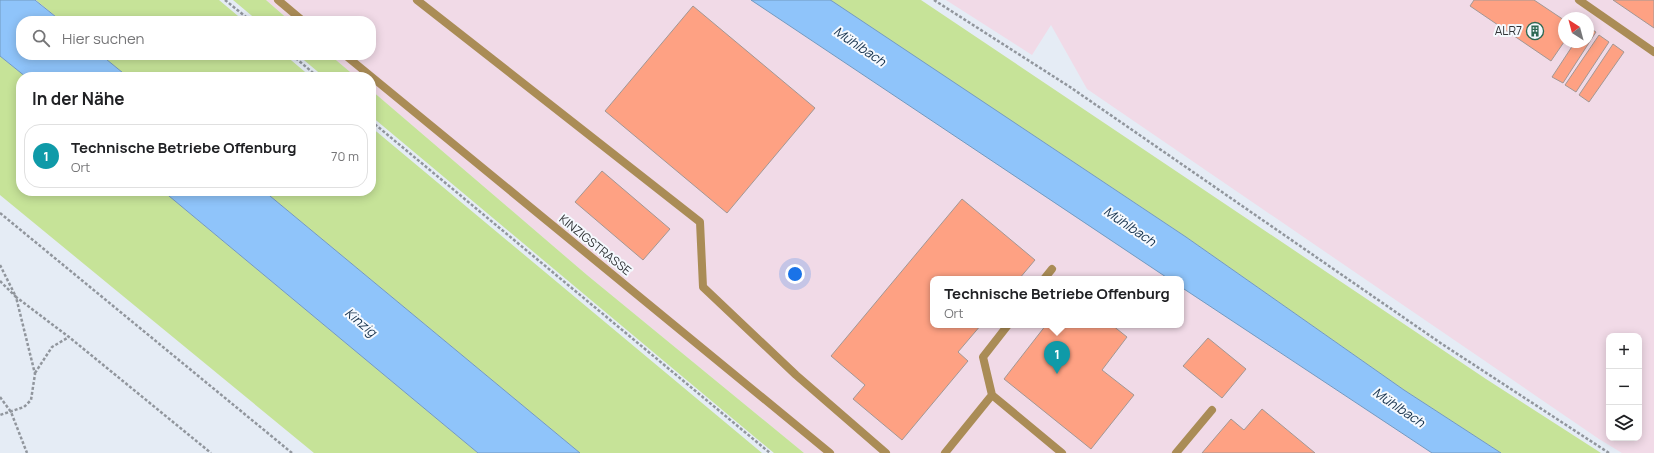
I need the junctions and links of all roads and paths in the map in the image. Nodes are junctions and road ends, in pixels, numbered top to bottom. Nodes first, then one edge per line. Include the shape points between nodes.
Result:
1 (226, 0) edge
2 (278, 0) edge
3 (416, 0) edge
4 (934, 0) edge
5 (1579, 0) edge
6 (245, 16) edge
7 (297, 16) edge
8 (1654, 52) edge
9 (298, 60) edge
10 (351, 60) edge
11 (312, 72) edge
12 (366, 72) edge
13 (376, 80) edge
14 (376, 125) edge
15 (0, 213) edge
16 (0, 264) edge
17 (1052, 270) dead end
18 (1047, 276) edge
19 (0, 281) edge
20 (16, 297) junction
21 (1006, 328) edge
22 (69, 337) junction
23 (35, 374) junction
24 (992, 395) junction
25 (0, 397) edge
26 (1212, 410) dead end
27 (12, 412) junction
28 (0, 415) edge
29 (27, 453) edge
30 (211, 453) edge
31 (292, 453) edge
32 (770, 453) edge
33 (830, 453) edge
34 (886, 453) edge
35 (945, 453) edge
36 (1062, 453) edge
37 (1176, 453) edge
38 (1609, 453) edge

1 - 6 path
2 - 7 lane
3 - 34 lane via 700,222 703,287
4 - 38 path via 1070,87 1442,344
5 - 8 lane
9 - 11 path
10 - 12 lane, KINZIGSTRASSE
13 - 33 lane, KINZIGSTRASSE
14 - 32 path
15 - 31 path
16 - 20 path
17 - 18 lane
19 - 20 path
20 - 22 path
20 - 23 path
21 - 24 lane via 983,357
22 - 23 path via 52,347
22 - 30 path
23 - 27 path via 31,400 24,407
24 - 35 lane
24 - 36 lane
25 - 27 path
26 - 37 lane
27 - 28 path
27 - 29 path

